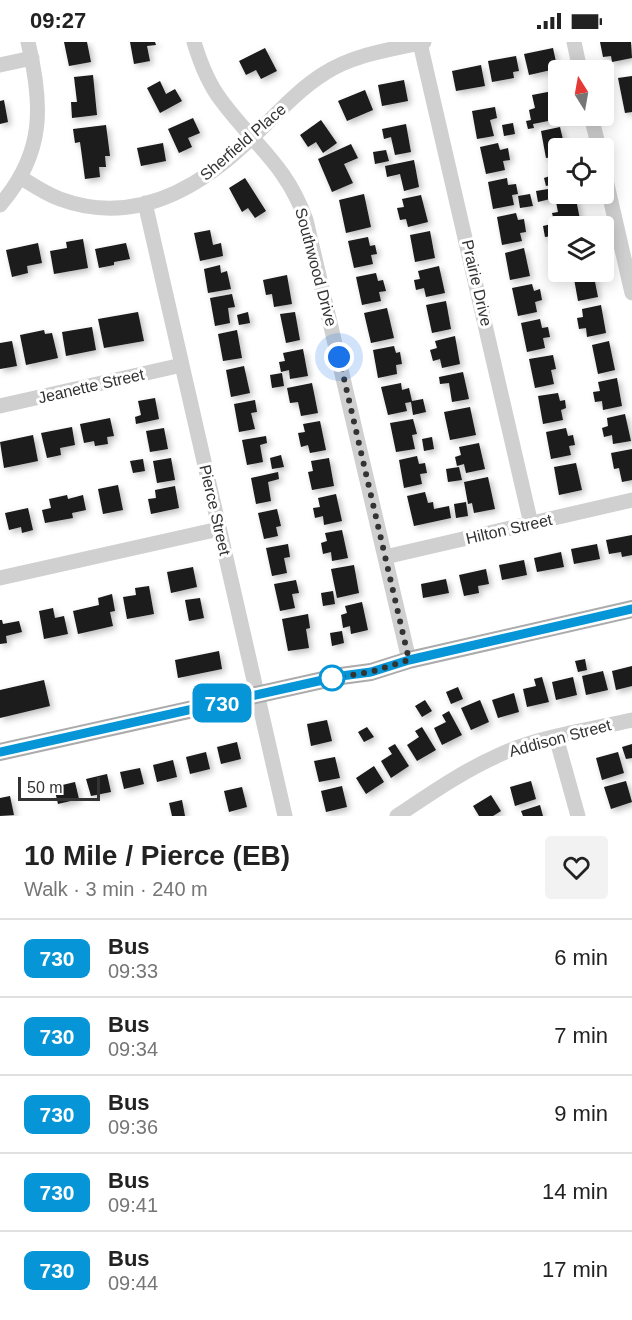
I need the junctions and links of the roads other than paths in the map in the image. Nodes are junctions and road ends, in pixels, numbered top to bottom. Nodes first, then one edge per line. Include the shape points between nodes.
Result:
1 (28, 42) edge
2 (194, 42) edge
3 (574, 42) edge
4 (422, 43) edge
5 (32, 58) junction
6 (578, 60) edge
7 (0, 65) edge
8 (253, 137) junction
9 (20, 177) junction
10 (145, 203) junction
11 (612, 204) edge
12 (0, 205) edge
13 (632, 293) edge
14 (182, 365) junction
15 (0, 406) edge
16 (632, 500) edge
17 (531, 524) junction
18 (219, 529) junction
19 (386, 557) junction
20 (0, 578) edge
21 (632, 609) edge
22 (409, 660) junction
23 (258, 695) junction
24 (632, 720) edge
25 (556, 737) junction
26 (0, 752) edge
27 (285, 816) edge
28 (396, 816) edge
29 (578, 816) edge

1 - 5 street
2 - 8 street, Southwood Drive via 220,100
3 - 6 street
4 - 8 street, Sherfield Place via 359,57 326,72 301,90
4 - 17 street, Prairie Drive
5 - 7 street
5 - 9 street via 38,121 28,162
8 - 10 street, Sherfield Place via 197,183
8 - 19 street, Southwood Drive via 285,175 306,220
9 - 10 street, Sherfield Place via 52,196 77,204 116,207
9 - 12 street
10 - 14 street, Pierce Street
11 - 13 street
14 - 15 street, Jeanette Street
14 - 18 street, Pierce Street
16 - 17 street, Hilton Street
17 - 19 street, Hilton Street
18 - 20 street
18 - 23 street, Pierce Street
19 - 22 street, Southwood Drive
21 - 22 main road
22 - 23 main road via 371,672
23 - 26 main road
23 - 27 street, Pierce Street
24 - 25 street, Addison Street
25 - 28 street, Addison Street via 491,759
25 - 29 street

